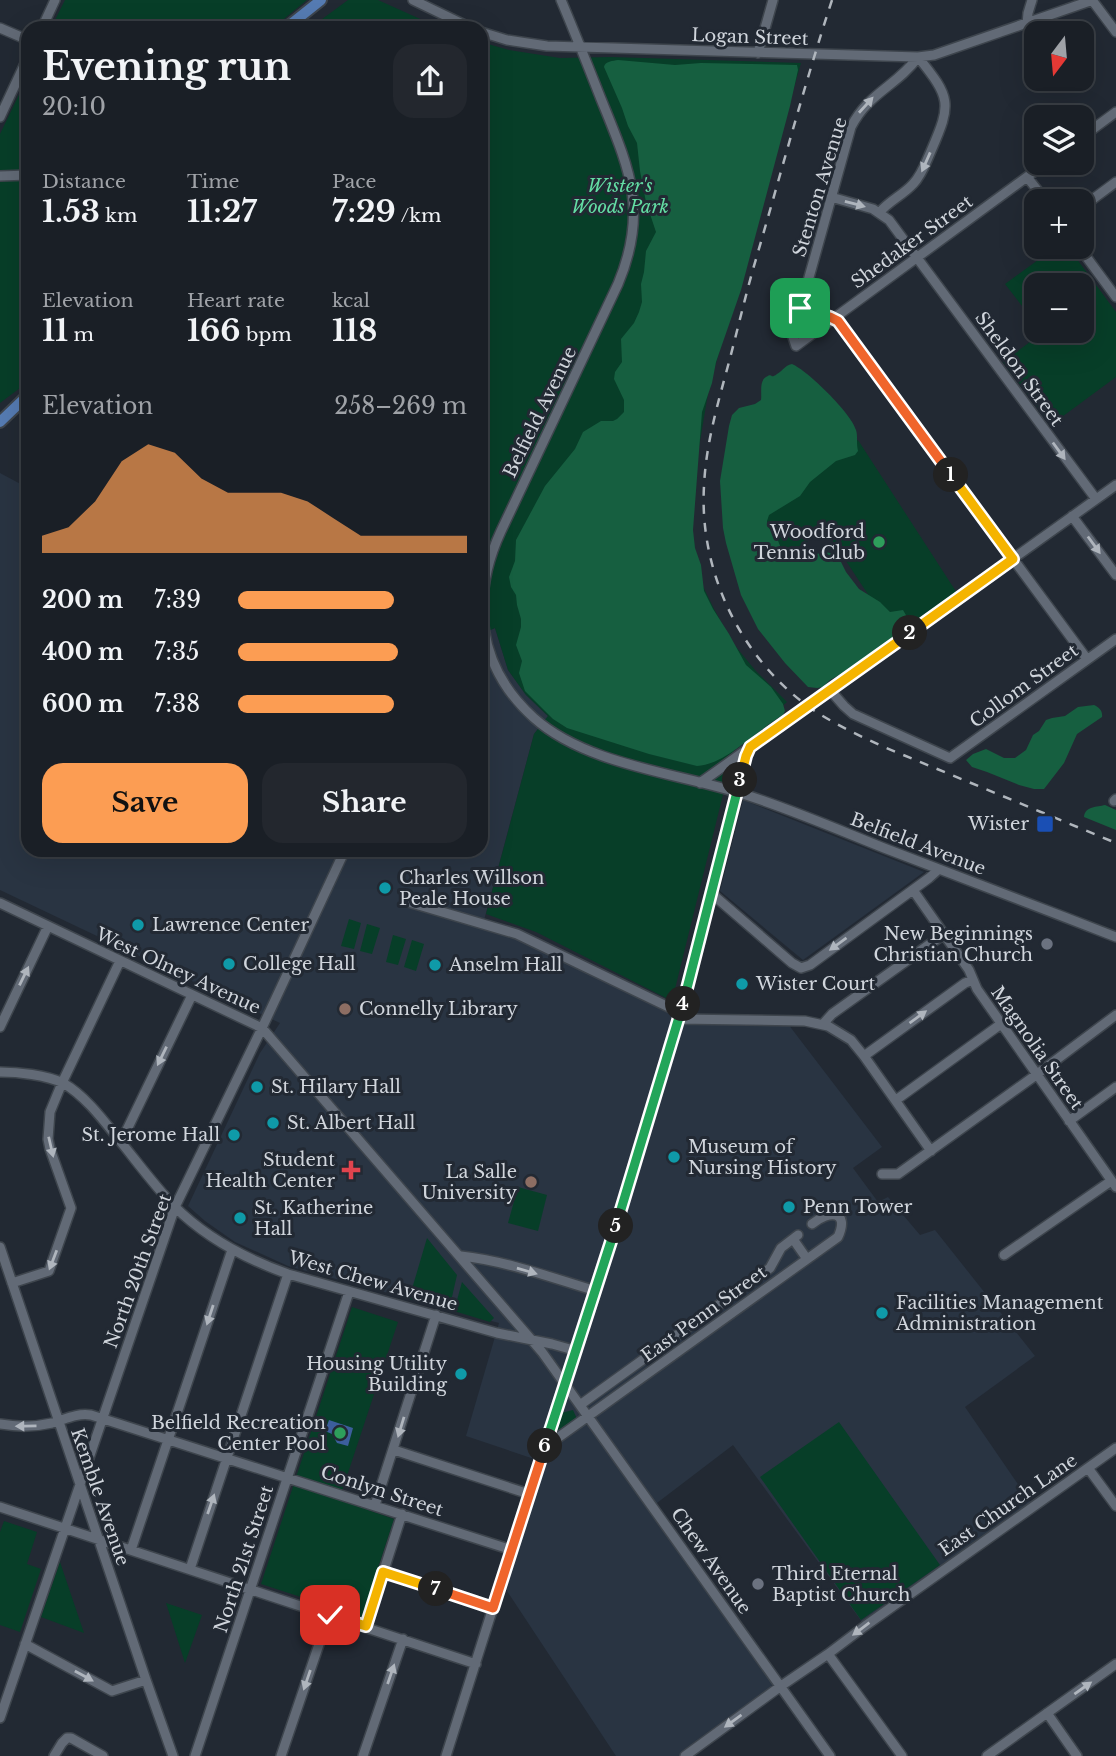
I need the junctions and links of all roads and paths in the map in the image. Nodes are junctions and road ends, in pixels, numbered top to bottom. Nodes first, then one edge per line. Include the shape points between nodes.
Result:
1 (55, 0) edge
2 (321, 0) edge
3 (413, 0) edge
4 (561, 0) edge
5 (773, 0) edge
6 (1032, 0) edge
7 (1093, 0) edge
8 (45, 21) edge
9 (295, 21) edge
10 (456, 21) edge
11 (1027, 21) edge
12 (1035, 21) edge
13 (1024, 25) edge
14 (0, 27) edge
15 (1116, 32) edge
16 (488, 34) edge
17 (21, 37) edge
18 (581, 47) junction
19 (758, 53) junction
20 (918, 57) junction
21 (21, 72) edge
22 (1116, 111) edge
23 (0, 117) edge
24 (1094, 128) edge
25 (21, 175) edge
26 (1030, 175) edge
27 (0, 176) edge
28 (1027, 177) junction
29 (1116, 182) edge
30 (1036, 189) edge
31 (831, 197) junction
32 (1094, 198) edge
33 (880, 212) junction
34 (916, 258) junction
35 (1088, 259) edge
36 (1116, 297) edge
37 (800, 308) junction
38 (834, 319) junction
39 (796, 346) joint
40 (21, 402) edge
41 (0, 422) edge
42 (1116, 485) edge
43 (1096, 499) junction
44 (1072, 516) junction
45 (1013, 559) junction
46 (488, 563) edge
47 (1116, 575) edge
48 (1116, 639) edge
49 (488, 654) edge
50 (1087, 659) junction
51 (830, 690) junction
52 (750, 747) junction
53 (700, 783) junction
54 (737, 792) junction
55 (342, 857) edge
56 (939, 869) junction
57 (913, 890) junction
58 (711, 893) junction
59 (405, 901) dead end
60 (0, 903) edge
61 (48, 926) junction
62 (944, 934) junction
63 (1116, 937) edge
64 (120, 961) junction
65 (973, 980) junction
66 (192, 995) junction
67 (1116, 1014) edge
68 (680, 1016) junction
69 (823, 1024) junction
70 (1001, 1024) junction
71 (0, 1027) edge
72 (262, 1028) junction
73 (864, 1056) junction
74 (0, 1072) edge
75 (1037, 1074) junction
76 (62, 1083) junction
77 (1116, 1087) edge
78 (896, 1100) junction
79 (1069, 1121) junction
80 (121, 1142) junction
81 (931, 1150) junction
82 (882, 1174) dead end
83 (1114, 1184) edge
84 (175, 1207) junction
85 (812, 1224) dead end
86 (0, 1247) edge
87 (232, 1250) junction
88 (1004, 1255) dead end
89 (461, 1256) junction
90 (807, 1259) junction
91 (288, 1274) junction
92 (12, 1283) junction
93 (596, 1291) junction
94 (349, 1292) junction
95 (436, 1315) junction
96 (534, 1341) junction
97 (576, 1351) junction
98 (566, 1384) junction
99 (580, 1405) junction
100 (589, 1417) junction
101 (102, 1418) junction
102 (58, 1421) junction
103 (0, 1424) edge
104 (169, 1439) junction
105 (545, 1447) junction
106 (1116, 1448) edge
107 (394, 1450) junction
108 (227, 1458) junction
109 (1088, 1468) junction
110 (288, 1477) junction
111 (80, 1483) junction
112 (529, 1494) junction
113 (375, 1505) junction
114 (1116, 1506) edge
115 (1, 1510) edge
116 (402, 1514) junction
117 (64, 1528) junction
118 (99, 1539) junction
119 (131, 1550) junction
120 (512, 1550) junction
121 (190, 1569) junction
122 (383, 1572) junction
123 (250, 1589) junction
124 (493, 1608) junction
125 (330, 1615) junction
126 (366, 1626) junction
127 (403, 1639) junction
128 (25, 1644) junction
129 (828, 1654) junction
130 (476, 1664) junction
131 (1116, 1664) edge
132 (146, 1680) junction
133 (781, 1686) junction
134 (1047, 1713) junction
135 (0, 1718) edge
136 (54, 1756) edge
137 (103, 1756) edge
138 (173, 1756) edge
139 (195, 1756) edge
140 (281, 1756) edge
141 (363, 1756) edge
142 (446, 1756) edge
143 (685, 1756) edge
144 (830, 1756) edge
145 (902, 1756) edge
146 (987, 1756) edge
147 (1077, 1756) edge

1 - 8 street
2 - 9 main road
3 - 10 street
4 - 18 street, Belfield Avenue
5 - 19 street
6 - 11 street
7 - 12 street, Logan Street
7 - 15 street
13 - 20 street, Logan Street
14 - 17 street
16 - 18 street, Logan Street via 547,46
18 - 19 street, Logan Street
18 - 46 street, Belfield Avenue via 629,174 632,241 618,284
19 - 20 street, Logan Street
31 -> 20 street, Stenton Avenue via 855,119
20 -> 33 street via 942,92 945,116 917,180
21 - 23 street
22 - 24 street
25 - 27 street
26 - 28 street, Shedaker Street
28 - 30 street
28 - 34 street, Shedaker Street
29 - 32 street
31 -> 33 street
31 - 37 street, Stenton Avenue
33 - 34 street, Sheldon Street
34 - 38 street, Shedaker Street
34 -> 43 street, Sheldon Street
35 - 36 street
37 - 38 street
37 - 39 street, Stenton Avenue via 793,337
38 - 39 street, Shedaker Street
38 - 45 street
40 - 41 main road
42 - 43 street
43 - 44 street
44 - 45 street
44 -> 47 street
45 - 50 street
45 - 51 street
48 - 50 street, Collom Street
49 - 53 street, Belfield Avenue via 513,696 550,731 604,756
50 - 51 street, Collom Street via 950,758 858,716
51 - 52 street
52 - 53 street
52 - 54 street
53 - 54 street, Belfield Avenue
54 - 56 street, Belfield Avenue
54 - 58 street
55 - 72 street, North 20th Street
56 - 57 street
56 - 63 street, Belfield Avenue
57 -> 58 street via 801,968
57 - 62 street, Magnolia Street
58 - 68 street
59 - 68 street via 517,934
60 - 61 street, West Olney Avenue
61 - 64 street, West Olney Avenue
71 -> 61 street
62 - 65 street, Magnolia Street
62 - 69 street
64 - 66 street, West Olney Avenue
64 - 76 street
65 - 70 street, Magnolia Street
73 -> 65 street
66 - 72 street, West Olney Avenue
66 -> 80 street
67 - 75 street
68 - 69 street
68 - 93 street
69 - 73 street via 844,1034
70 - 75 street, Magnolia Street
70 - 78 street
72 - 84 street, North 20th Street
72 - 89 street, West Olney Avenue
73 - 78 street
74 - 76 street
75 - 79 street, Magnolia Street
75 - 81 street
76 - 80 street, West Chew Avenue via 86,1101
76 -> 92 street via 52,1104 48,1139 71,1208 49,1271
77 - 79 street
78 - 81 street
79 - 83 street, Magnolia Street
80 - 84 street, West Chew Avenue
81 - 82 street via 898,1174
83 - 88 street
84 - 87 street, West Chew Avenue
84 - 101 street, North 20th Street
85 - 90 street, East Penn Street via 831,1213 842,1227 838,1237
86 - 92 street, Kemble Avenue
87 - 91 street, West Chew Avenue
87 -> 104 street
89 -> 93 street
89 - 96 street, West Olney Avenue
90 - 99 street, East Penn Street via 796,1237 781,1248 770,1268
90 - 100 street, East Penn Street
91 - 94 street, West Chew Avenue
91 - 108 street
92 - 102 street, Kemble Avenue
93 - 97 street
94 - 95 street, West Chew Avenue
94 - 110 street, North 21st Street
95 - 96 street, West Chew Avenue
95 -> 107 street
96 - 97 street, West Chew Avenue
96 - 98 street, West Olney Avenue
97 - 98 street
98 - 99 street, Chew Avenue
98 - 105 street
99 - 100 street, Chew Avenue
100 - 105 street, East Penn Street
100 - 133 street, Chew Avenue
101 - 102 street, Conlyn Street via 76,1415
101 - 104 street, Conlyn Street
101 - 111 street, North 20th Street
102 -> 103 street, Conlyn Street via 24,1427
102 - 111 street, Kemble Avenue
104 - 108 street, Conlyn Street
104 - 119 street
105 - 112 street
106 - 109 street, East Church Lane
107 - 112 street
107 - 113 street
108 - 110 street, Conlyn Street
121 -> 108 street
109 - 114 street
109 -> 129 street, East Church Lane
110 - 113 street, Conlyn Street
110 - 123 street, North 21st Street
111 - 117 street, North 20th Street
111 - 118 street, Kemble Avenue
112 - 120 street
113 - 116 street, Conlyn Street
115 - 117 street
116 - 120 street, Conlyn Street
116 - 122 street
117 - 118 street
117 - 128 street, North 20th Street
118 - 119 street
118 - 132 street, Kemble Avenue
119 - 121 street
120 - 124 street
121 - 123 street
122 - 124 street
122 - 126 street
123 - 125 street
123 - 139 street, North 21st Street
124 - 130 street
125 - 126 street
125 -> 140 street
126 - 127 street
127 - 130 street
141 -> 127 street
128 -> 132 street via 112,1691
128 - 135 street, North 20th Street
129 - 133 street, East Church Lane
129 - 145 street
130 - 142 street
134 -> 131 street
132 - 138 street, Kemble Avenue
133 -> 143 street, East Church Lane
133 - 144 street, Chew Avenue
134 - 146 street
134 - 147 street
136 - 137 street via 67,1738

